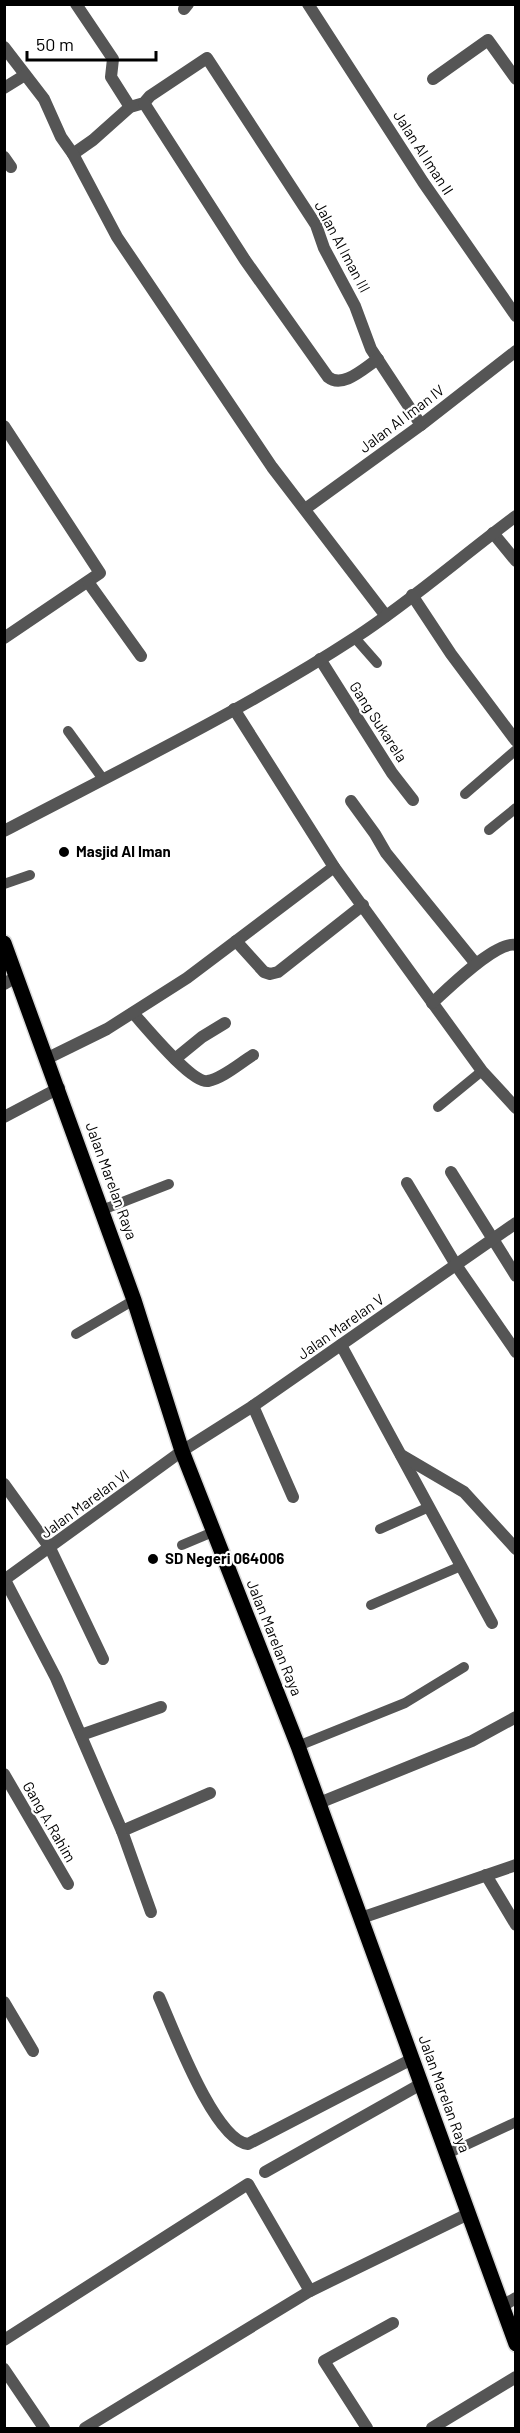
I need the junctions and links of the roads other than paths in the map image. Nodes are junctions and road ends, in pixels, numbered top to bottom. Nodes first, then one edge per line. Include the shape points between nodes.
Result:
1 (76, 4) edge
2 (308, 4) edge
3 (4, 48) edge
4 (25, 75) junction
5 (433, 79) dead end
6 (516, 79) edge
7 (4, 88) edge
8 (144, 104) junction
9 (130, 107) junction
10 (73, 154) junction
11 (516, 316) edge
12 (516, 351) edge
13 (378, 359) junction
14 (421, 425) junction
15 (4, 426) edge
16 (305, 509) junction
17 (516, 516) edge
18 (493, 533) junction
19 (516, 561) edge
20 (88, 582) junction
21 (412, 595) junction
22 (386, 616) junction
23 (4, 638) edge
24 (355, 638) junction
25 (141, 656) dead end
26 (320, 659) junction
27 (377, 663) dead end
28 (234, 709) junction
29 (68, 731) dead end
30 (516, 741) edge
31 (516, 750) edge
32 (103, 779) junction
33 (465, 794) dead end
34 (413, 800) dead end
35 (351, 801) dead end
36 (516, 808) edge
37 (489, 830) dead end
38 (4, 831) edge
39 (334, 867) junction
40 (30, 874) dead end
41 (4, 884) edge
42 (363, 905) junction
43 (236, 941) junction
44 (4, 943) edge
45 (516, 945) edge
46 (476, 964) junction
47 (10, 980) edge
48 (432, 1003) junction
49 (133, 1013) junction
50 (225, 1023) dead end
51 (253, 1055) dead end
52 (48, 1058) junction
53 (175, 1059) junction
54 (482, 1071) junction
55 (59, 1089) junction
56 (438, 1107) dead end
57 (516, 1108) edge
58 (4, 1117) edge
59 (451, 1172) dead end
60 (407, 1183) dead end
61 (169, 1184) dead end
62 (102, 1210) junction
63 (516, 1223) edge
64 (493, 1239) junction
65 (456, 1265) junction
66 (516, 1276) edge
67 (134, 1300) junction
68 (76, 1334) dead end
69 (341, 1345) junction
70 (516, 1352) edge
71 (253, 1406) junction
72 (182, 1451) junction
73 (400, 1454) junction
74 (4, 1484) edge
75 (293, 1497) dead end
76 (429, 1507) junction
77 (380, 1529) dead end
78 (213, 1532) junction
79 (182, 1545) dead end
80 (50, 1548) junction
81 (516, 1549) edge
82 (461, 1566) junction
83 (5, 1580) edge
84 (371, 1605) dead end
85 (492, 1623) dead end
86 (104, 1659) dead end
87 (464, 1667) dead end
88 (161, 1707) dead end
89 (516, 1717) edge
90 (81, 1735) junction
91 (298, 1746) junction
92 (4, 1774) edge
93 (210, 1793) dead end
94 (319, 1803) junction
95 (122, 1831) junction
96 (516, 1865) edge
97 (486, 1875) junction
98 (68, 1884) dead end
99 (151, 1912) dead end
100 (361, 1918) junction
101 (516, 1925) edge
102 (159, 1997) dead end
103 (4, 2002) edge
104 (33, 2051) dead end
105 (412, 2059) junction
106 (421, 2084) junction
107 (516, 2122) edge
108 (447, 2154) junction
109 (265, 2172) dead end
110 (468, 2214) junction
111 (310, 2291) junction
112 (509, 2302) edge
113 (393, 2323) dead end
114 (4, 2340) edge
115 (516, 2344) edge
116 (4, 2369) edge
117 (516, 2377) edge
118 (44, 2428) edge
119 (85, 2428) edge
120 (367, 2428) edge
121 (432, 2428) edge

1 - 9 street via 113,59 111,77
2 - 11 street, Jalan Al Iman II via 423,182
3 - 4 street
4 - 7 street
4 - 10 street via 44,99
5 - 6 street via 488,40
8 - 9 street
8 - 13 street via 245,260 328,378 343,381
8 - 13 street, Jalan Al Iman III via 207,58 316,225
9 - 10 street
10 - 16 street via 117,237
12 - 14 street, Jalan Al Iman IV
13 - 14 street, Jalan Al Iman III
14 - 16 street, Jalan Al Iman IV
15 - 20 street via 100,573
16 - 22 street
17 - 18 street
18 - 19 street
18 - 21 street
20 - 23 street
20 - 25 street
21 - 22 street
21 - 30 street
22 - 24 street
24 - 26 street
24 - 27 lane
26 - 28 street
26 - 34 street, Gang Sukarela
28 - 32 street
28 - 39 street
29 - 32 lane
31 - 33 lane
32 - 38 street
35 - 46 street via 386,853
36 - 37 lane
39 - 42 street
39 - 43 street
40 - 41 lane
42 - 43 street via 278,972 264,972
42 - 48 street
43 - 49 street
44 - 47 main road, Jalan Marelan Raya
45 - 46 street via 502,946
46 - 48 street
47 - 52 main road, Jalan Marelan Raya
48 - 54 street
49 - 52 street
49 - 53 street
50 - 53 street
51 - 53 street via 208,1081 200,1080
52 - 55 main road, Jalan Marelan Raya
54 - 56 lane
54 - 57 street
55 - 58 street
55 - 62 main road, Jalan Marelan Raya
59 - 64 street
60 - 65 street
61 - 62 lane
62 - 67 main road, Jalan Marelan Raya
63 - 64 street, Jalan Marelan V
64 - 65 street, Jalan Marelan V
64 - 66 street
65 - 69 street, Jalan Marelan V
65 - 70 street
67 - 68 lane
67 - 72 main road, Jalan Marelan Raya
69 - 71 street, Jalan Marelan V
69 - 73 street
71 - 72 street, Jalan Marelan V
71 - 75 street
72 - 78 main road, Jalan Marelan Raya
72 - 80 street, Jalan Marelan VI
73 - 76 street
73 - 81 street via 464,1492
74 - 80 street
76 - 77 lane
76 - 82 street
78 - 79 lane
78 - 91 main road, Jalan Marelan Raya
80 - 83 street, Jalan Marelan VI
80 - 86 street
82 - 84 lane
82 - 85 street
83 - 90 street via 38,1640
87 - 91 lane via 405,1703
88 - 90 street
89 - 94 street via 472,1741
90 - 95 street
91 - 94 main road, Jalan Marelan Raya
92 - 98 street, Gang A.Rahim
93 - 95 street
94 - 100 main road, Jalan Marelan Raya
95 - 99 street
96 - 97 street
97 - 100 street
97 - 101 street
100 - 105 main road, Jalan Marelan Raya
102 - 105 street via 204,2099 240,2143 248,2144
103 - 104 street
105 - 106 main road, Jalan Marelan Raya
106 - 108 main road, Jalan Marelan Raya
106 - 109 street
107 - 108 lane
108 - 110 main road, Jalan Marelan Raya
110 - 111 street
110 - 112 main road, Jalan Marelan Raya
111 - 114 street via 248,2184
111 - 119 street
112 - 115 main road, Jalan Marelan Raya
113 - 120 street via 324,2361
116 - 118 street
117 - 121 street

